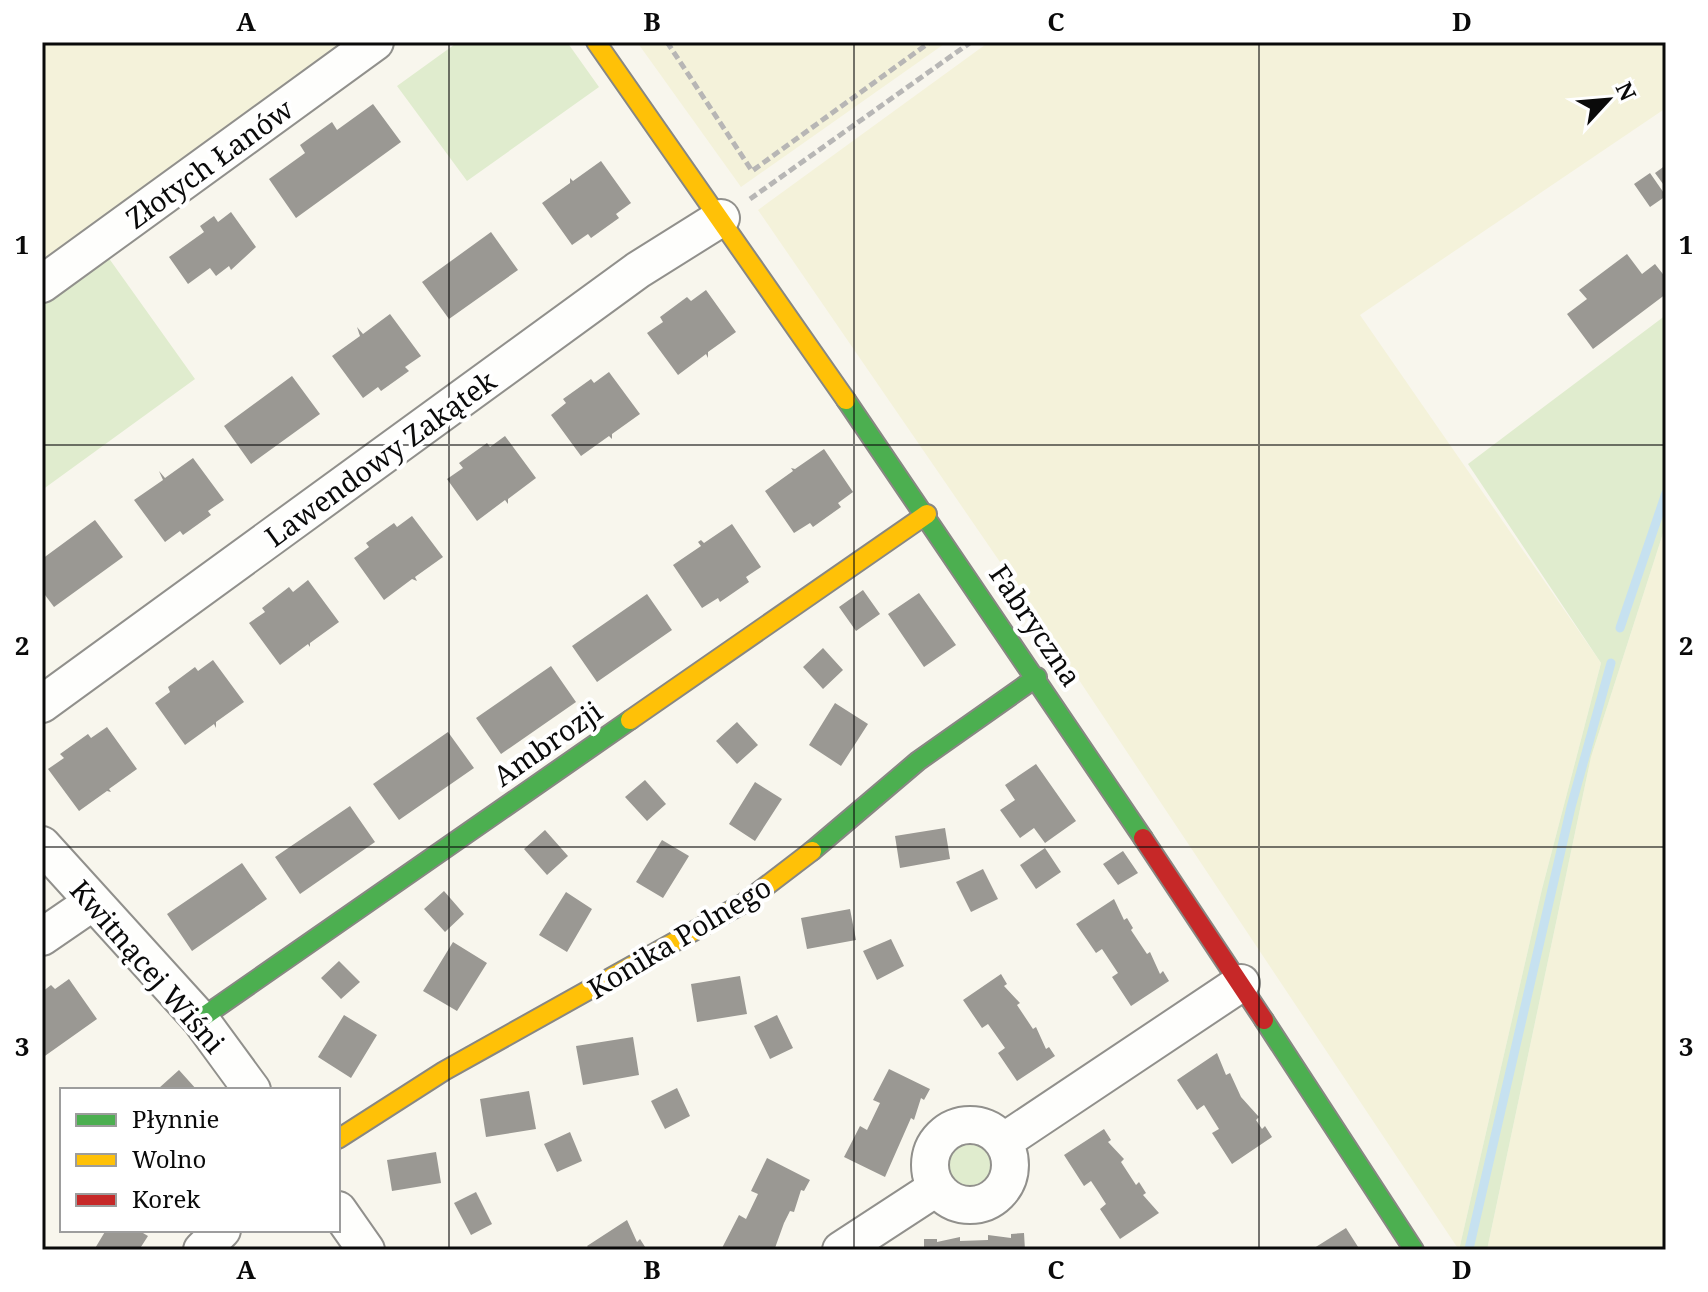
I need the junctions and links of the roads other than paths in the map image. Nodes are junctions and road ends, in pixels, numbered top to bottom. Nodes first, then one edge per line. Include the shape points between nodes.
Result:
1 (375, 42) edge
2 (596, 42) edge
3 (731, 212) junction
4 (42, 284) edge
5 (927, 514) junction
6 (1037, 677) junction
7 (42, 704) edge
8 (42, 845) edge
9 (93, 902) junction
10 (42, 937) edge
11 (1241, 983) junction
12 (200, 1019) junction
13 (251, 1088) edge
14 (340, 1138) edge
15 (1003, 1142) junction
16 (936, 1188) junction
17 (340, 1213) edge
18 (220, 1232) edge
19 (202, 1250) edge
20 (366, 1250) edge
21 (841, 1250) edge
22 (1414, 1250) edge

1 - 4 street, Złotych Łanów
2 - 3 street, Fabryczna
3 - 5 street, Fabryczna
3 - 7 street, Lawendowy Zakątek via 638,270
5 - 6 street, Fabryczna
5 - 12 street, Ambrozji
6 - 11 street, Fabryczna
6 - 14 street, Konika Polnego via 918,761 744,903 444,1071
8 - 9 street, Kwitnącej Wiśni
9 - 10 street
9 - 12 street, Kwitnącej Wiśni
11 - 15 street
11 - 22 street, Fabryczna
12 - 13 street, Kwitnącej Wiśni
15 - 16 street via 983,1127 958,1126 947,1132 929,1164
15 - 16 street via 1010,1164 998,1195 965,1206
16 - 21 street
17 - 20 street
18 - 19 street

